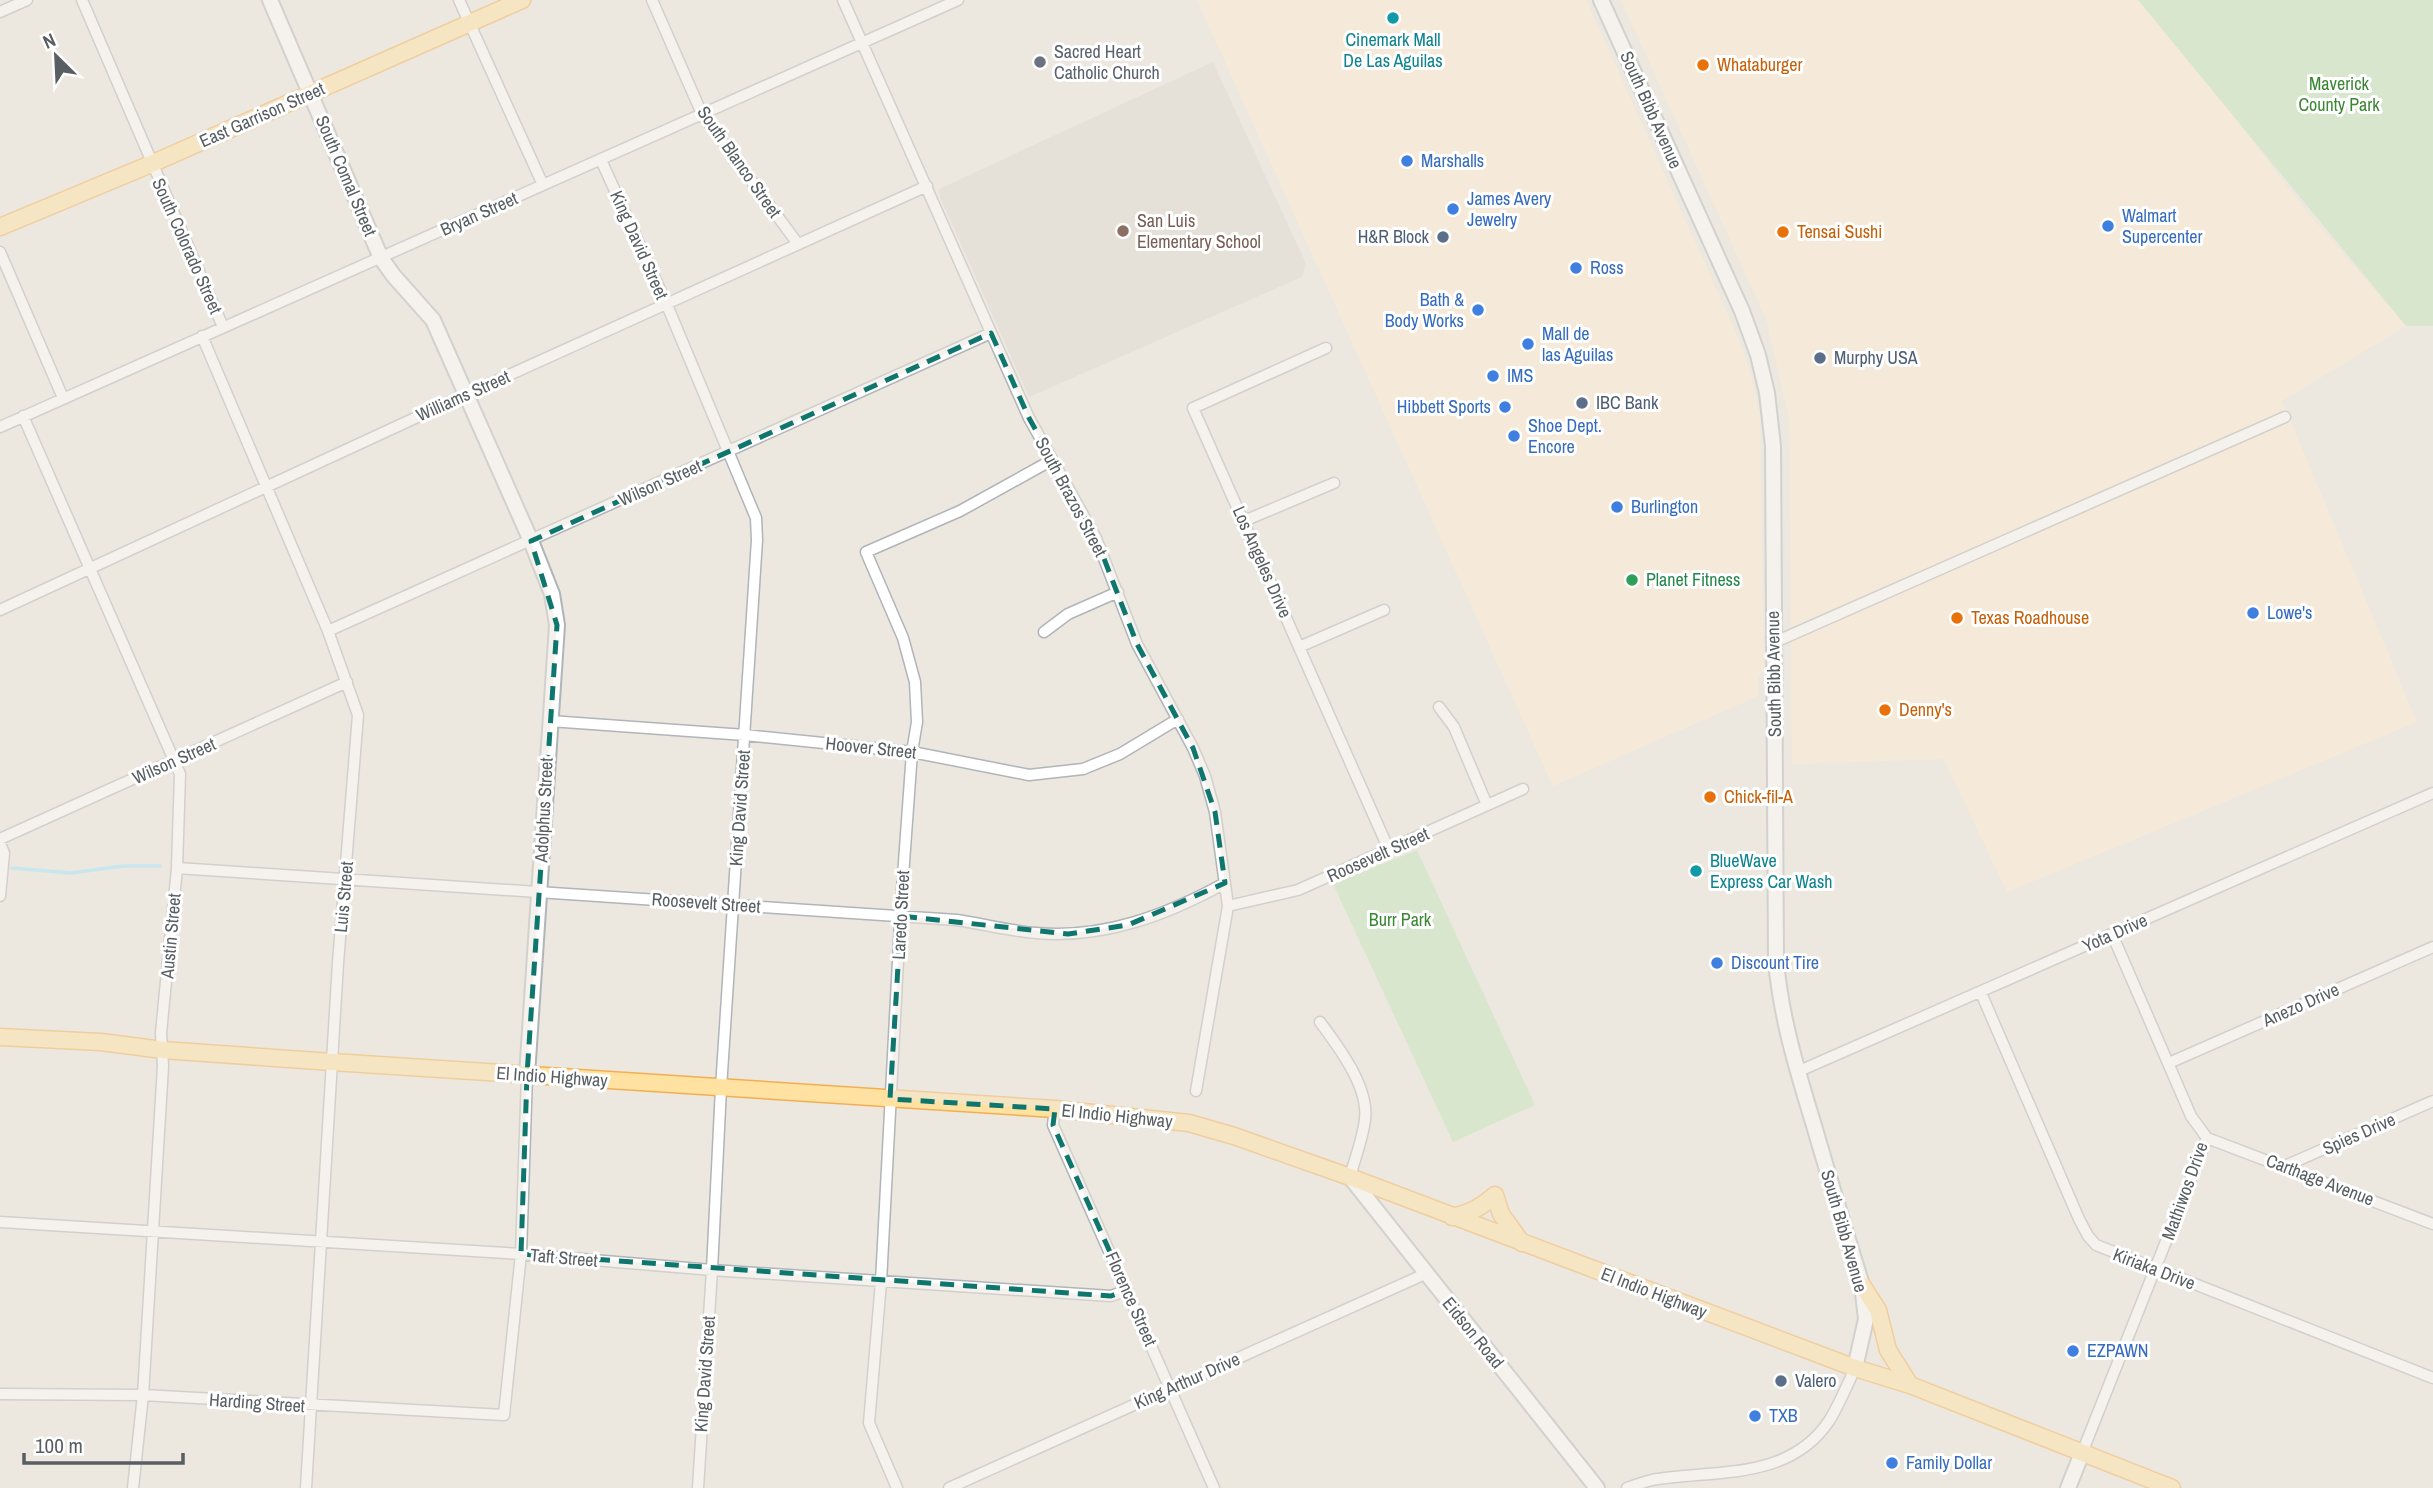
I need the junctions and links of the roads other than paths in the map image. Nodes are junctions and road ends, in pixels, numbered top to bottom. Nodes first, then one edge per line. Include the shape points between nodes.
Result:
1 (27, 0) edge
2 (82, 0) edge
3 (270, 0) edge
4 (459, 0) edge
5 (522, 0) edge
6 (652, 0) edge
7 (843, 0) edge
8 (958, 0) edge
9 (1601, 0) edge
10 (0, 12) edge
11 (469, 24) junction
12 (862, 42) junction
13 (310, 94) junction
14 (702, 114) junction
15 (601, 160) junction
16 (151, 164) junction
17 (543, 186) junction
18 (927, 186) junction
19 (0, 227) edge
20 (798, 244) junction
21 (0, 252) edge
22 (381, 258) junction
23 (667, 305) junction
24 (223, 327) junction
25 (991, 333) junction
26 (202, 336) junction
27 (1326, 348) dead end
28 (467, 394) junction
29 (64, 398) junction
30 (23, 416) junction
31 (2285, 417) dead end
32 (0, 427) edge
33 (730, 451) junction
34 (1052, 460) junction
35 (1334, 483) dead end
36 (267, 486) junction
37 (1244, 521) junction
38 (531, 541) junction
39 (90, 568) junction
40 (1118, 592) junction
41 (0, 610) edge
42 (1384, 610) dead end
43 (328, 631) junction
44 (1044, 632) dead end
45 (1775, 642) junction
46 (1299, 647) junction
47 (347, 682) junction
48 (1439, 707) dead end
49 (1178, 719) junction
50 (550, 722) junction
51 (745, 735) junction
52 (912, 751) junction
53 (176, 761) junction
54 (1523, 789) dead end
55 (2433, 793) edge
56 (1487, 805) junction
57 (0, 841) edge
58 (1390, 850) junction
59 (177, 868) junction
60 (346, 881) junction
61 (1225, 883) junction
62 (539, 892) junction
63 (0, 896) edge
64 (734, 905) junction
65 (1228, 906) junction
66 (901, 916) junction
67 (2112, 934) junction
68 (2433, 947) edge
69 (1980, 993) junction
70 (1320, 1022) dead end
71 (0, 1037) edge
72 (163, 1050) junction
73 (332, 1062) junction
74 (2169, 1063) junction
75 (1797, 1072) junction
76 (527, 1075) junction
77 (721, 1088) junction
78 (1196, 1091) dead end
79 (890, 1099) junction
80 (2433, 1101) edge
81 (1055, 1109) junction
82 (2207, 1138) junction
83 (2285, 1166) junction
84 (1350, 1177) junction
85 (1452, 1217) junction
86 (0, 1222) edge
87 (2433, 1224) edge
88 (153, 1232) junction
89 (321, 1242) junction
90 (1522, 1243) junction
91 (522, 1254) junction
92 (712, 1270) junction
93 (2155, 1270) junction
94 (1425, 1275) junction
95 (881, 1282) junction
96 (1862, 1285) junction
97 (1127, 1290) junction
98 (1855, 1368) junction
99 (2433, 1378) edge
100 (1910, 1385) junction
101 (1171, 1388) junction
102 (0, 1395) edge
103 (143, 1395) junction
104 (505, 1405) joint
105 (311, 1406) junction
106 (2082, 1453) junction
107 (133, 1488) edge
108 (306, 1488) edge
109 (698, 1488) edge
110 (897, 1488) edge
111 (949, 1488) edge
112 (1214, 1488) edge
113 (1597, 1488) edge
114 (1627, 1488) edge
115 (2068, 1488) edge
116 (2172, 1488) edge

1 - 10 street
2 - 16 street, South Colorado Street
3 - 13 street, South Comal Street
4 - 11 street
5 - 11 main road, East Garrison Street
6 - 14 street, South Blanco Street
7 - 12 street, South Brazos Street
8 - 12 street, Bryan Street
9 - 45 street, South Bibb Avenue via 1758,355 1773,446
11 - 13 main road, East Garrison Street
11 - 17 street
12 - 14 street, Bryan Street
12 - 18 street, South Brazos Street
13 - 16 main road, East Garrison Street
13 - 22 street, South Comal Street
14 - 15 street, Bryan Street
14 - 20 street, South Blanco Street
15 - 17 street, Bryan Street
15 - 23 street, King David Street
16 - 19 main road, East Garrison Street
16 - 24 street, South Colorado Street
17 - 22 street, Bryan Street
18 - 20 street, Williams Street
18 - 25 street, South Brazos Street
20 - 23 street, Williams Street
21 - 29 street
22 - 24 street, Bryan Street
22 - 28 street, Adolphus Street via 433,320
23 - 28 street, Williams Street
23 - 33 street, King David Street
24 - 26 street, Bryan Street
25 - 33 street, Wilson Street
25 - 34 street, South Brazos Street
26 - 29 street, Bryan Street
26 - 36 street, Luis Street
27 - 37 street, Los Angeles Drive via 1193,408
28 - 36 street, Williams Street
28 - 38 street, Adolphus Street
29 - 30 street, Bryan Street
30 - 32 street, Bryan Street
30 - 39 street, Austin Street
31 - 45 street
33 - 38 street, Wilson Street
33 - 51 street, King David Street via 756,517
34 - 40 street, South Brazos Street via 1096,538
34 - 52 street, Laredo Street via 960,511 866,552 903,638 915,682 917,722
35 - 37 street
36 - 39 street, Williams Street
36 - 43 street, Luis Street
37 - 46 street, Los Angeles Drive
38 - 43 street, Wilson Street
38 - 50 street, Adolphus Street via 558,625
39 - 41 street, Williams Street
39 - 53 street, Austin Street
40 - 44 street via 1068,614
40 - 49 street, South Brazos Street via 1137,644
42 - 46 street
43 - 47 street, Luis Street
45 - 75 street, South Bibb Avenue via 1776,961 1783,1019
46 - 58 street, Los Angeles Drive
47 - 53 street, Wilson Street
47 - 60 street, Luis Street via 358,715
48 - 56 street via 1454,727
49 - 52 street, Hoover Street via 1120,754 1083,769 1029,775
49 - 61 street, South Brazos Street via 1216,812
50 - 51 street, Hoover Street
50 - 62 street, Adolphus Street
51 - 52 street, Hoover Street
51 - 64 street, King David Street
52 - 66 street, Laredo Street
53 - 57 street, Wilson Street
53 - 59 street, Austin Street via 180,774
54 - 56 street, Roosevelt Street
55 - 67 street, Yota Drive
56 - 58 street, Roosevelt Street
57 - 63 street via 4,853
58 - 65 street, Roosevelt Street via 1298,890
59 - 60 street, Roosevelt Street
59 - 72 street, Austin Street
60 - 62 street, Roosevelt Street
60 - 73 street, Luis Street
61 - 65 street, South Brazos Street
61 - 66 street, Roosevelt Street via 1128,925 1068,934
62 - 64 street, Roosevelt Street
62 - 76 street, Adolphus Street
64 - 66 street, Roosevelt Street
64 - 77 street, King David Street
65 - 78 street, South Brazos Street
66 - 79 street, Laredo Street
67 - 69 street, Yota Drive
67 - 74 street, Mathiwos Drive
68 - 74 street, Anezo Drive
69 - 75 street, Yota Drive
69 - 93 street, Kiriaka Drive via 2088,1236 2108,1252
70 - 84 street via 1358,1079 1366,1117
71 - 72 main road, El Indio Highway
72 - 73 main road, El Indio Highway
72 - 88 street, Austin Street
73 - 76 main road, El Indio Highway
73 - 89 street, Luis Street
74 - 82 street, Mathiwos Drive
75 - 96 street, South Bibb Avenue
76 - 77 main road, El Indio Highway
76 - 91 street, Adolphus Street
77 - 79 main road, El Indio Highway
77 - 92 street, King David Street
79 - 81 main road, El Indio Highway
79 - 95 street, Laredo Street
80 - 83 street, Spies Drive
81 - 84 main road, El Indio Highway via 1189,1123
81 - 97 street, Florence Street via 1053,1125
82 - 83 street, Carthage Avenue
82 - 93 street, Mathiwos Drive
83 - 87 street, Carthage Avenue
84 - 85 main road, El Indio Highway
84 - 94 street, Eidson Road
85 - 90 main road, El Indio Highway
85 - 90 main road via 1477,1209 1495,1195 1501,1214
86 - 88 street, Taft Street
88 - 89 street, Taft Street
88 - 103 street, Austin Street
89 - 91 street, Taft Street
89 - 105 street, Luis Street
90 - 98 main road, El Indio Highway
91 - 92 street, Taft Street
91 - 104 street, Adolphus Street
92 - 95 street, Taft Street
92 - 109 street, King David Street
93 - 99 street, Kiriaka Drive
93 - 106 street, Mathiwos Drive
94 - 101 street, King Arthur Drive
94 - 113 street, Eidson Road
95 - 97 street, Taft Street via 1111,1296
95 - 110 street, Laredo Street via 869,1423
96 - 98 street, South Bibb Avenue via 1866,1319
96 - 100 main road via 1878,1310 1888,1350
97 - 101 street, Florence Street
98 - 100 main road, El Indio Highway
98 - 114 street via 1828,1423 1796,1452 1772,1464 1736,1472 1652,1480
100 - 106 main road, El Indio Highway
101 - 111 street, King Arthur Drive
101 - 112 street, Florence Street
102 - 103 street, Harding Street
103 - 105 street, Harding Street
103 - 107 street, Austin Street
104 - 105 street, Harding Street via 504,1415
105 - 108 street, Luis Street
106 - 115 street
106 - 116 main road, El Indio Highway

